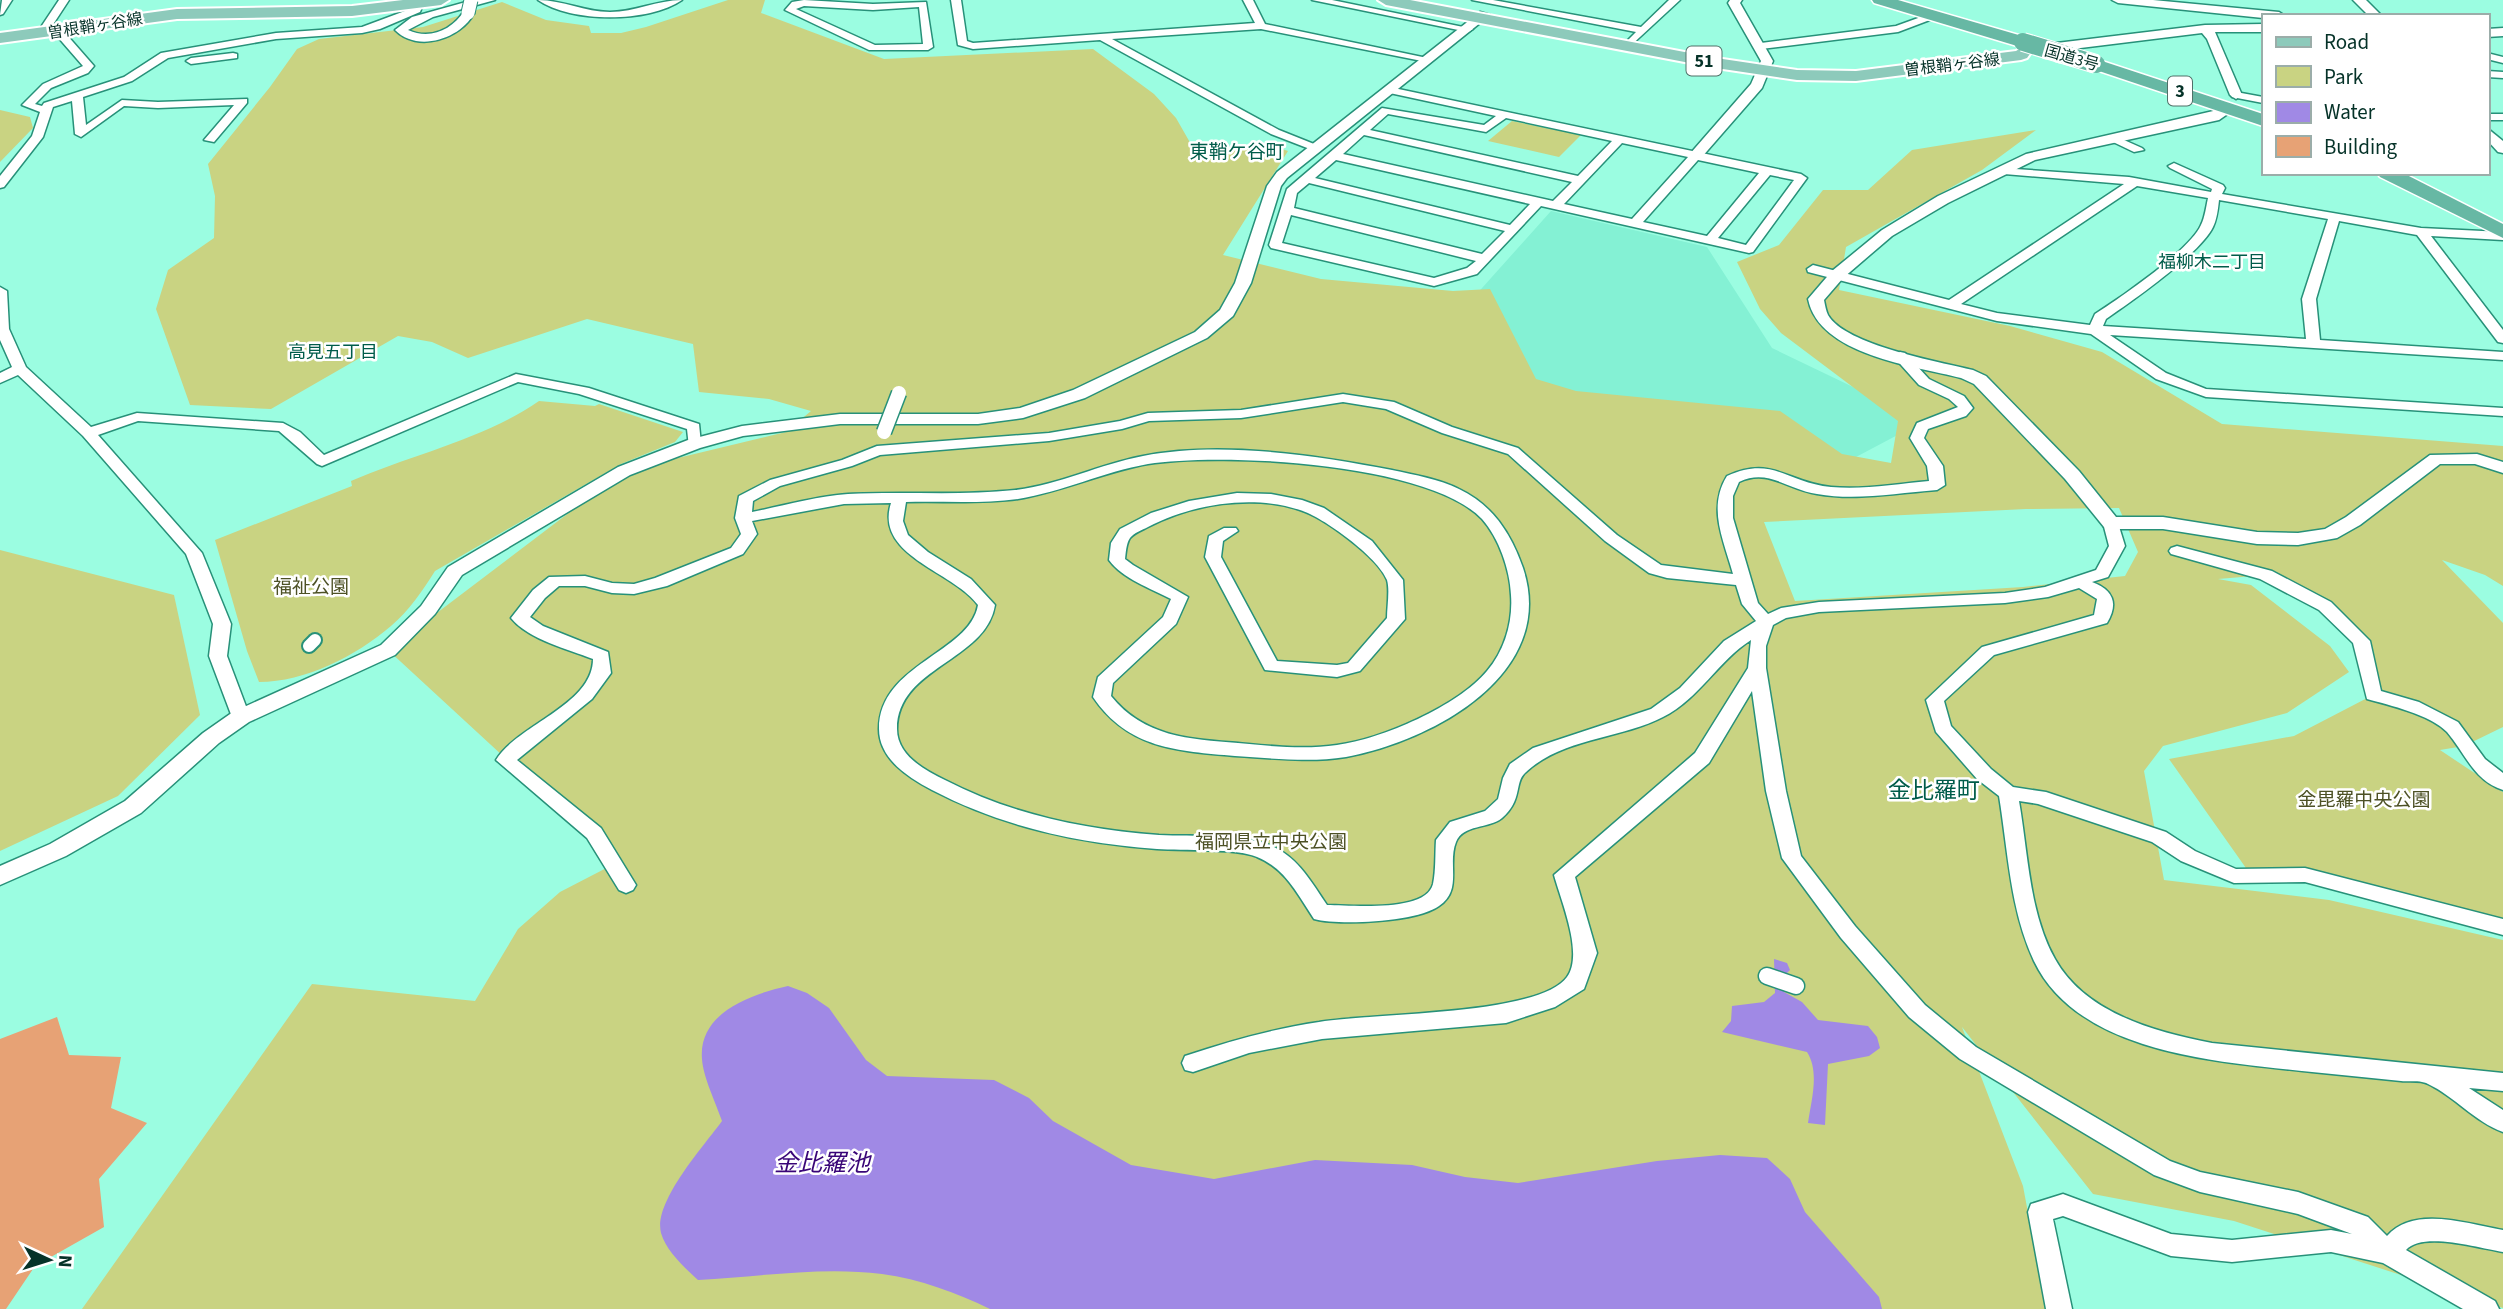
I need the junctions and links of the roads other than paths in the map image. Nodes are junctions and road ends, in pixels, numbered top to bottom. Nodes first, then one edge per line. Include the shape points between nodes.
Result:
1 (7, 0) edge
2 (64, 0) edge
3 (441, 0) edge
4 (489, 0) edge
5 (543, 0) edge
6 (677, 0) edge
7 (956, 0) edge
8 (1248, 0) edge
9 (1317, 0) edge
10 (1386, 0) edge
11 (1407, 0) edge
12 (1675, 0) edge
13 (1736, 0) edge
14 (1880, 0) edge
15 (1895, 0) edge
16 (2118, 0) edge
17 (2359, 0) edge
18 (421, 1) edge
19 (922, 2) edge
20 (2171, 2) edge
21 (470, 6) edge
22 (0, 12) edge
23 (2279, 13) edge
24 (2374, 14) edge
25 (1477, 15) edge
26 (1932, 16) junction
27 (1261, 26) junction
28 (2262, 28) edge
29 (53, 29) junction
30 (2205, 29) junction
31 (1643, 30) junction
32 (0, 37) edge
33 (1104, 38) junction
34 (1629, 45) junction
35 (2028, 45) junction
36 (1761, 46) junction
37 (233, 56) dead end
38 (1427, 60) junction
39 (144, 68) junction
40 (1764, 69) junction
41 (1389, 90) junction
42 (77, 94) junction
43 (2236, 95) joint
44 (2262, 100) edge
45 (45, 110) junction
46 (2222, 113) dead end
47 (1505, 114) junction
48 (2262, 118) edge
49 (1362, 131) junction
50 (2489, 134) edge
51 (210, 139) dead end
52 (1620, 139) junction
53 (2115, 139) junction
54 (1315, 148) junction
55 (2138, 149) dead end
56 (2503, 149) edge
57 (1696, 155) junction
58 (1334, 156) junction
59 (2174, 166) dead end
60 (2004, 170) junction
61 (1767, 171) junction
62 (2391, 175) edge
63 (2405, 175) edge
64 (1306, 179) junction
65 (1581, 180) junction
66 (2135, 182) junction
67 (0, 184) edge
68 (2214, 195) junction
69 (1539, 201) junction
70 (1556, 205) junction
71 (1287, 211) junction
72 (2334, 219) junction
73 (1635, 223) junction
74 (2503, 224) edge
75 (1513, 229) junction
76 (2421, 232) junction
77 (2503, 234) edge
78 (1710, 240) junction
79 (1485, 259) junction
80 (1813, 270) dead end
81 (1835, 274) junction
82 (0, 290) edge
83 (1952, 304) junction
84 (1, 329) edge
85 (2095, 331) junction
86 (2503, 339) edge
87 (2313, 344) junction
88 (1900, 356) junction
89 (2503, 356) edge
90 (20, 369) junction
91 (0, 379) edge
92 (899, 393) dead end
93 (2503, 412) edge
94 (88, 433) junction
95 (694, 444) junction
96 (877, 451) junction
97 (2503, 468) edge
98 (900, 497) junction
99 (743, 517) junction
100 (2112, 523) junction
101 (1230, 531) dead end
102 (2177, 551) dead end
103 (1742, 580) junction
104 (2077, 582) junction
105 (1766, 622) junction
106 (1757, 668) junction
107 (241, 717) junction
108 (2503, 783) edge
109 (2008, 793) junction
110 (0, 876) edge
111 (626, 885) dead end
112 (2503, 927) edge
113 (1766, 976) dead end
114 (1796, 986) dead end
115 (1193, 1063) dead end
116 (2434, 1077) junction
117 (2503, 1082) edge
118 (2503, 1122) edge
119 (2503, 1241) edge
120 (2388, 1252) junction
121 (2059, 1309) edge
122 (2486, 1309) edge

1 - 22 street
2 - 29 street
3 - 18 main road, 曽根鞘ヶ谷線
4 - 21 street via 421,18 401,30 410,35 444,33 460,26
5 - 6 street via 616,17
7 - 33 street via 962,43 973,46
8 - 27 street
9 - 25 street
10 - 25 main road, 曽根鞘ヶ谷線 / 51
11 - 25 main road, 曽根鞘ヶ谷線 / 51
12 - 31 street
13 - 36 street via 1741,18
14 - 26 highway, 国道3号 / 3
15 - 35 highway, 国道3号 / 3
16 - 20 street
17 - 24 street
18 - 29 main road, 曽根鞘ヶ谷線 via 334,9 180,10
18 - 39 street via 417,10 376,27 216,44 165,55
19 - 19 street via 873,7 804,3 790,10 873,48 928,47
20 - 23 street
25 - 31 street
25 - 34 main road, 曽根鞘ヶ谷線 / 51
25 - 38 street
26 - 35 highway, 国道3号 / 3
26 - 36 street via 1898,29
27 - 33 street
27 - 38 street
28 - 30 street
29 - 32 main road, 曽根鞘ヶ谷線
29 - 45 street via 89,66 47,86 27,105
30 - 35 street
30 - 43 street
31 - 34 street
33 - 54 street via 1275,132
34 - 40 main road, 曽根鞘ヶ谷線 / 51
35 - 40 main road, 曽根鞘ヶ谷線 / 51 via 2021,55 1856,76
35 - 48 highway, 国道3号 / 3, bridge via 2102,63
36 - 40 street via 1767,61
37 - 39 street
38 - 41 street
39 - 42 street via 128,79
40 - 57 street via 1758,85
41 - 47 street
41 - 54 street
42 - 45 street
42 - 51 street via 80,134 122,103 243,101
43 - 44 street
45 - 67 street via 37,137
46 - 53 street
47 - 49 street via 1486,129 1386,110
47 - 52 street
49 - 58 street
49 - 65 street
50 - 56 street
52 - 57 street
52 - 65 street
53 - 55 street
53 - 60 street via 2031,157
54 - 95 street via 1274,186 1243,283 1227,313 1201,335 1079,394 1023,413 978,419 840,419 742,431
57 - 61 street
57 - 73 street
58 - 64 street
58 - 69 street
59 - 68 street via 2219,188
60 - 66 street
60 - 81 street via 1886,232
61 - 78 street
61 - 78 street via 1801,178 1749,249
62 - 77 highway
63 - 74 highway
64 - 71 street via 1291,192
64 - 75 street
65 - 70 street
66 - 68 street
66 - 83 street
68 - 72 street
68 - 85 street via 2206,230 2100,317
69 - 70 street
69 - 75 street
70 - 73 street
71 - 79 street
71 - 79 street via 1275,245 1434,282 1472,271
72 - 76 street
72 - 87 street via 2309,299
73 - 78 street
75 - 79 street
76 - 77 street
76 - 86 street
80 - 81 street
81 - 83 street
81 - 88 street via 1816,299 1821,318 1857,343
82 - 84 street
83 - 85 street via 1997,317
84 - 90 street
85 - 87 street
85 - 93 street via 2170,382 2206,393
87 - 89 street
88 - 100 street via 1980,380
88 - 103 street via 1918,378 1957,397 1966,408 1922,426 1917,438 1935,466 1937,485 1842,492 1797,485 1770,471 1747,471 1732,479 1725,496 1725,518
90 - 91 street
90 - 94 street
92 - 96 street, bridge
94 - 95 street via 137,417 283,427 323,461 516,377 603,396 694,427
94 - 107 street via 194,553 222,624 218,656
95 - 107 street via 624,471 455,571 428,610 388,650
96 - 99 street via 755,491 745,499
96 - 103 street via 1049,438 1167,415 1241,414 1343,398 1371,400 1513,451 1611,538 1655,569
97 - 100 street via 2477,459 2436,459 2353,521 2330,534 2298,539 2258,538 2163,523
98 - 99 street via 844,499
98 - 101 street via 1014,495 1170,456 1277,457 1354,466 1454,493 1483,512 1504,536 1519,580 1519,630 1496,673 1481,688 1425,722 1349,750 1304,754 1203,747 1145,736 1115,717 1102,697 1104,681 1170,620 1180,597 1117,560 1126,532 1157,516 1237,498 1271,499 1318,511 1366,544 1395,580 1396,619 1354,667 1337,671 1270,666 1213,557 1215,539
98 - 105 street via 894,522 903,542 974,586 987,606 982,623 909,682 895,703 887,729 894,751 920,777 1005,815 1062,830 1116,839 1252,847 1273,853 1289,866 1321,913 1406,911 1432,901 1443,888 1447,840 1457,827 1492,816 1507,802 1517,768 1557,746 1657,713 1686,692 1730,645
99 - 111 street via 749,534 737,551 634,589 555,581 520,618 537,630 602,656 602,673 586,695 505,760 594,833
100 - 104 street via 2117,546 2102,573
102 - 108 street via 2266,575 2325,606 2361,641 2373,695 2413,706 2452,726 2478,764
103 - 105 street via 1750,604
104 - 105 street via 2005,598 1819,607 1781,613
104 - 109 street via 2098,590 2106,599 2101,619 1988,650 1935,700 1942,728
105 - 106 street via 1757,646
106 - 115 street via 1702,758 1564,875 1587,953 1576,983 1547,1001 1506,1014 1322,1030 1248,1044
106 - 120 street via 1776,791 1792,858 1917,1011 1968,1053 2162,1168 2200,1182 2311,1207 2358,1225
107 - 110 street via 132,807 58,850
109 - 112 street via 2039,797 2159,837 2234,876 2305,874
109 - 116 street via 2031,925 2045,962 2060,983 2089,1007 2167,1044
113 - 114 street
116 - 117 street
116 - 118 street
119 - 120 street via 2428,1229 2404,1234
120 - 121 street via 2331,1241 2232,1251 2171,1245 2063,1205 2040,1212
120 - 122 street

